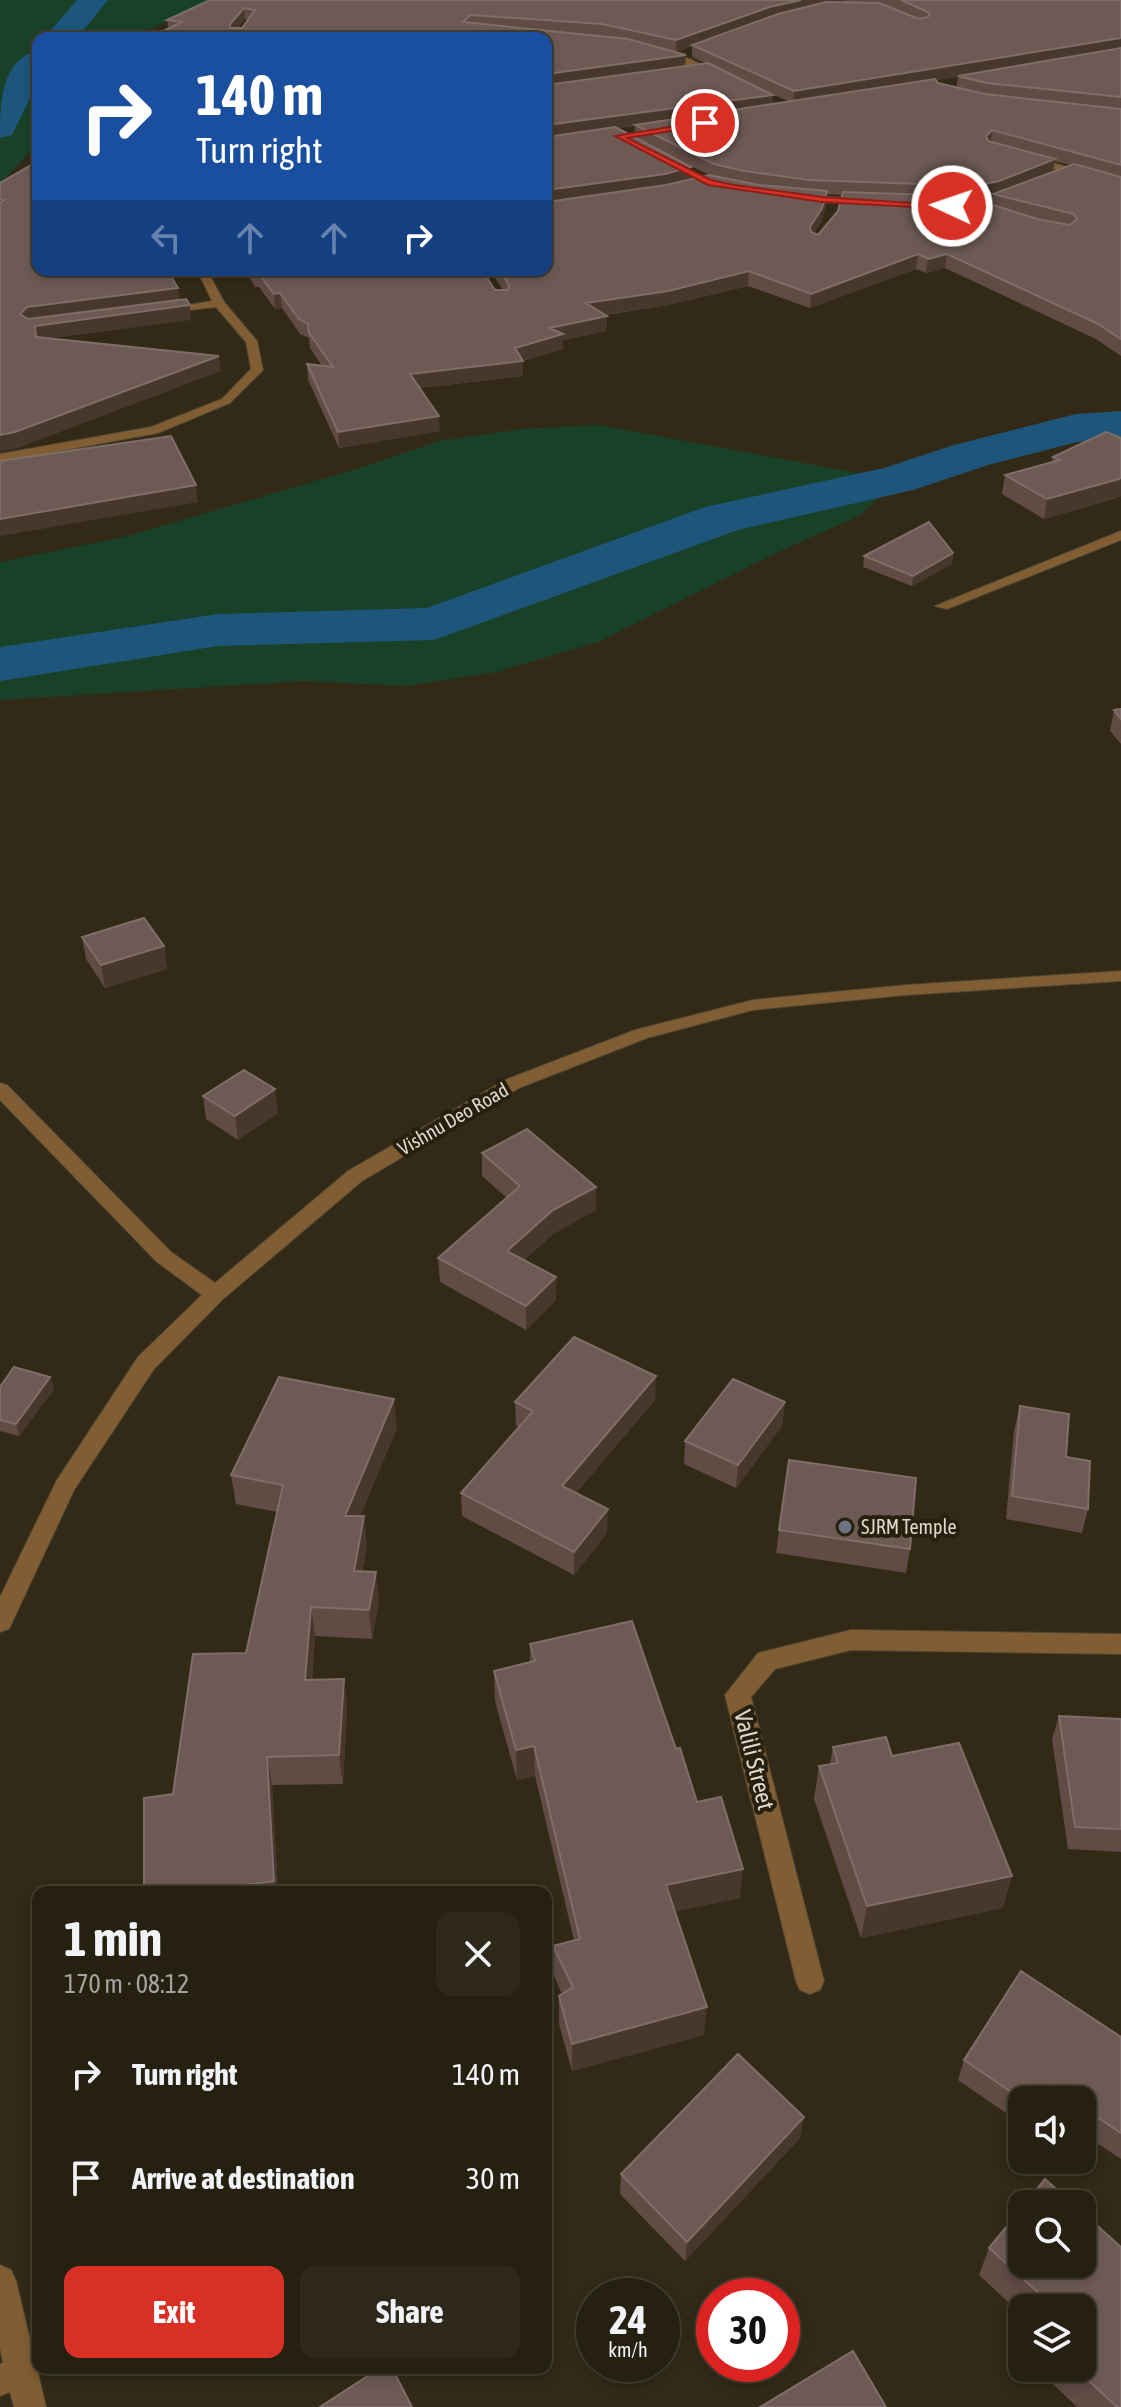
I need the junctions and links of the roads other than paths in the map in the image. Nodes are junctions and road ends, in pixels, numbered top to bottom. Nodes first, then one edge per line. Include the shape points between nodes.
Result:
1 (646, 50) edge
2 (691, 52) edge
3 (677, 57) junction
4 (707, 70) junction
5 (691, 72) edge
6 (735, 83) edge
7 (1018, 156) edge
8 (1072, 171) junction
9 (1047, 181) edge
10 (1121, 185) edge
11 (790, 196) edge
12 (836, 200) junction
13 (880, 203) edge
14 (834, 212) edge
15 (205, 276) edge
16 (219, 303) junction
17 (156, 311) edge
18 (0, 458) edge
19 (1121, 535) edge
20 (942, 606) dead end
21 (1121, 976) edge
22 (0, 1089) edge
23 (216, 1294) junction
24 (0, 1622) edge
25 (1121, 1644) edge
26 (810, 1981) dead end
27 (0, 2281) edge
28 (11, 2376) edge
29 (30, 2407) edge

1 - 3 street
2 - 3 street
3 - 4 street
4 - 5 street
4 - 6 street
7 - 8 street
8 - 9 street
8 - 10 street
11 - 12 street
12 - 13 street
12 - 14 street
15 - 16 street
16 - 17 street
16 - 18 street via 251,341 257,370 226,401 154,430
19 - 20 street
21 - 23 street, Vishnu Deo Road via 753,1005 641,1034 512,1084 355,1176
22 - 23 street via 164,1257
23 - 24 street, Vishnu Deo Road via 138,1375 65,1486
25 - 26 street, Valili Street via 851,1640 767,1660 738,1695
27 - 28 street
28 - 29 street

